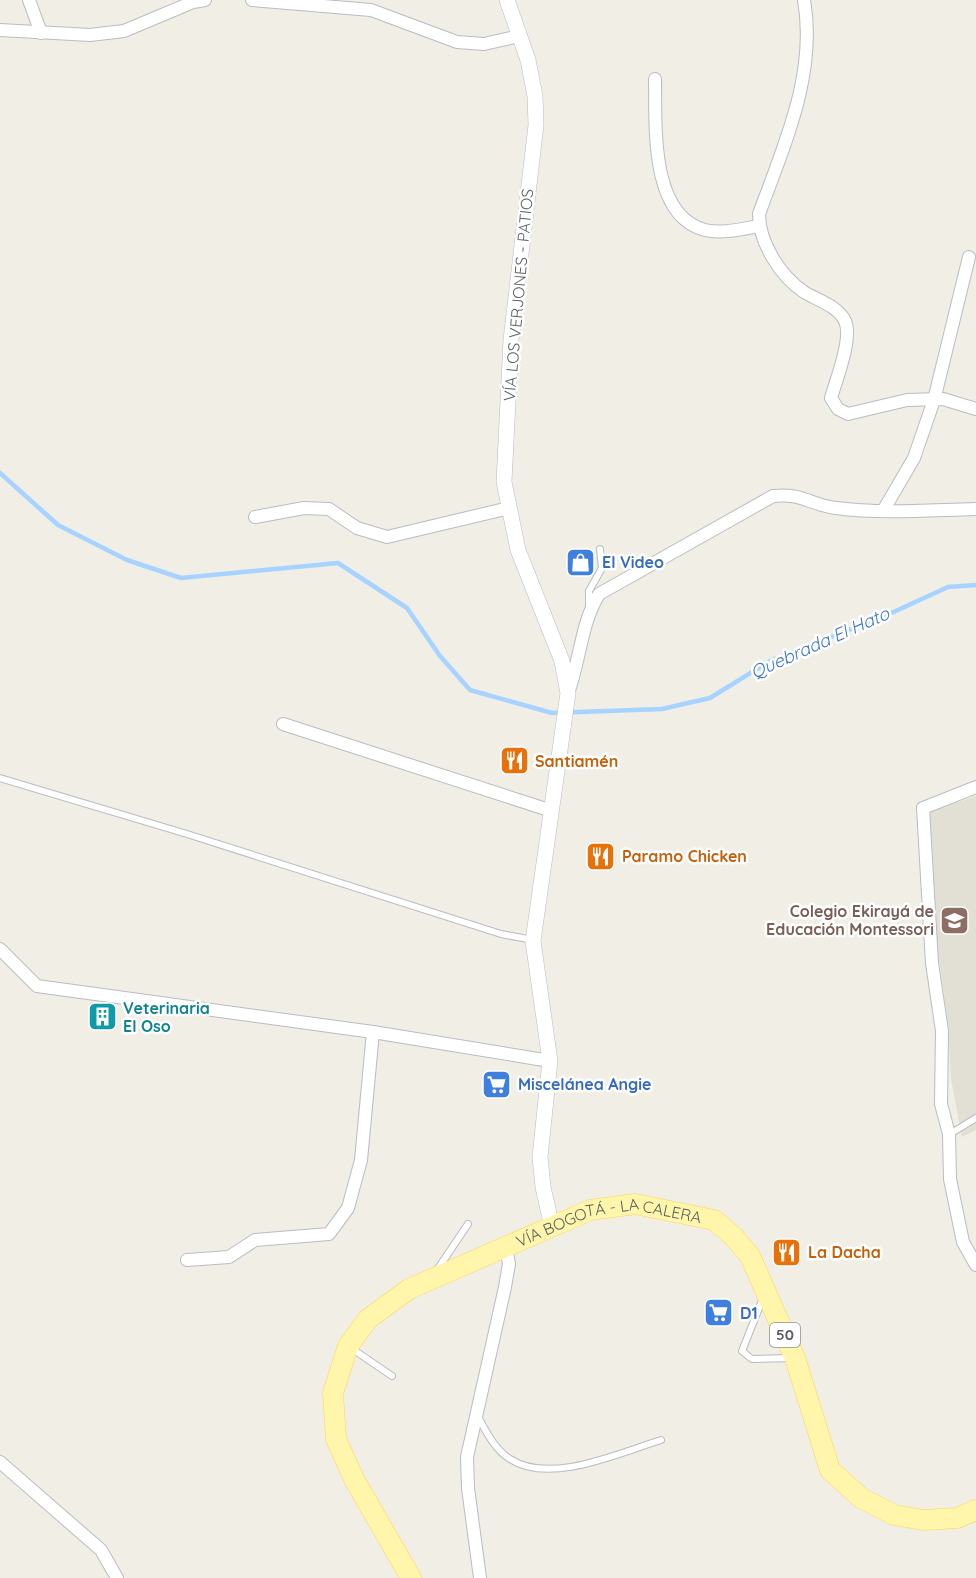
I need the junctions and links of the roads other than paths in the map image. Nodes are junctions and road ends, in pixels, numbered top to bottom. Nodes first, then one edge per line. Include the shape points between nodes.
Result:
1 (29, 0) edge
2 (205, 0) edge
3 (252, 0) edge
4 (507, 0) edge
5 (804, 0) edge
6 (0, 30) edge
7 (41, 33) junction
8 (519, 36) junction
9 (655, 79) dead end
10 (759, 226) junction
11 (969, 257) dead end
12 (934, 400) junction
13 (976, 409) edge
14 (509, 508) junction
15 (976, 509) edge
16 (884, 511) junction
17 (255, 517) dead end
18 (600, 549) dead end
19 (589, 611) junction
20 (566, 706) junction
21 (283, 724) dead end
22 (0, 778) edge
23 (976, 787) edge
24 (552, 811) junction
25 (533, 940) junction
26 (0, 949) edge
27 (373, 1032) junction
28 (550, 1061) junction
29 (976, 1119) edge
30 (949, 1134) junction
31 (468, 1224) dead end
32 (552, 1227) junction
33 (506, 1248) junction
34 (187, 1260) dead end
35 (976, 1265) edge
36 (435, 1279) junction
37 (766, 1289) junction
38 (348, 1346) junction
39 (795, 1358) junction
40 (392, 1376) dead end
41 (477, 1415) junction
42 (661, 1440) dead end
43 (0, 1462) edge
44 (976, 1510) edge
45 (117, 1578) edge
46 (411, 1578) edge
47 (480, 1578) edge

1 - 7 street
2 - 7 street via 124,31 90,35
3 - 8 street via 371,10 457,42 484,44
4 - 8 street, VÍA LOS VERJONES - PATIOS
5 - 10 street via 808,22 801,89 759,213
6 - 7 street
8 - 14 street, VÍA LOS VERJONES - PATIOS via 536,96 536,125 511,340 504,482
9 - 10 street via 663,187 673,205 684,220 703,230 721,232
10 - 12 street via 779,268 802,291 836,310 845,322 847,338 831,398 838,409 848,414 907,400
11 - 12 street
12 - 13 street via 944,399
12 - 16 street via 914,458
14 - 17 street via 387,537 357,528 329,509 304,508
14 - 20 street, VÍA LOS VERJONES - PATIOS via 518,550 562,661
15 - 16 street
16 - 19 street via 833,508 793,494 773,496 599,594
18 - 19 lane via 602,568 589,591
19 - 20 street
20 - 24 street, VÍA LOS VERJONES - PATIOS
21 - 24 street
22 - 25 lane via 501,934
23 - 30 street via 922,808 932,963 942,1031 941,1104
24 - 25 street, VÍA LOS VERJONES - PATIOS
25 - 28 street, VÍA LOS VERJONES - PATIOS
26 - 27 street via 37,986
27 - 28 street
27 - 34 street via 361,1160 348,1208 329,1234 255,1240 229,1257
28 - 32 street, VÍA LOS VERJONES - PATIOS via 540,1157
29 - 30 lane
30 - 35 street via 950,1179 963,1242
31 - 36 lane via 442,1261
32 - 33 main road, VÍA BOGOTÁ - LA CALERA / 50
32 - 37 main road, VÍA BOGOTÁ - LA CALERA / 50 via 590,1210 635,1204 714,1220 750,1256
33 - 36 main road, VÍA BOGOTÁ - LA CALERA / 50
33 - 41 street via 506,1287
36 - 38 main road, VÍA BOGOTÁ - LA CALERA / 50 via 409,1289 368,1319
37 - 39 main road, VÍA BOGOTÁ - LA CALERA / 50
37 - 39 lane via 742,1351 752,1359
38 - 40 lane
38 - 46 main road, VÍA BOGOTÁ - LA CALERA / 50 via 333,1394 336,1439 354,1479
39 - 44 main road, VÍA BOGOTÁ - LA CALERA / 50 via 830,1470 861,1498 894,1515 923,1520 957,1518
41 - 42 lane via 493,1444 508,1458 533,1469 594,1462
41 - 47 street via 467,1457
43 - 45 street via 101,1550

